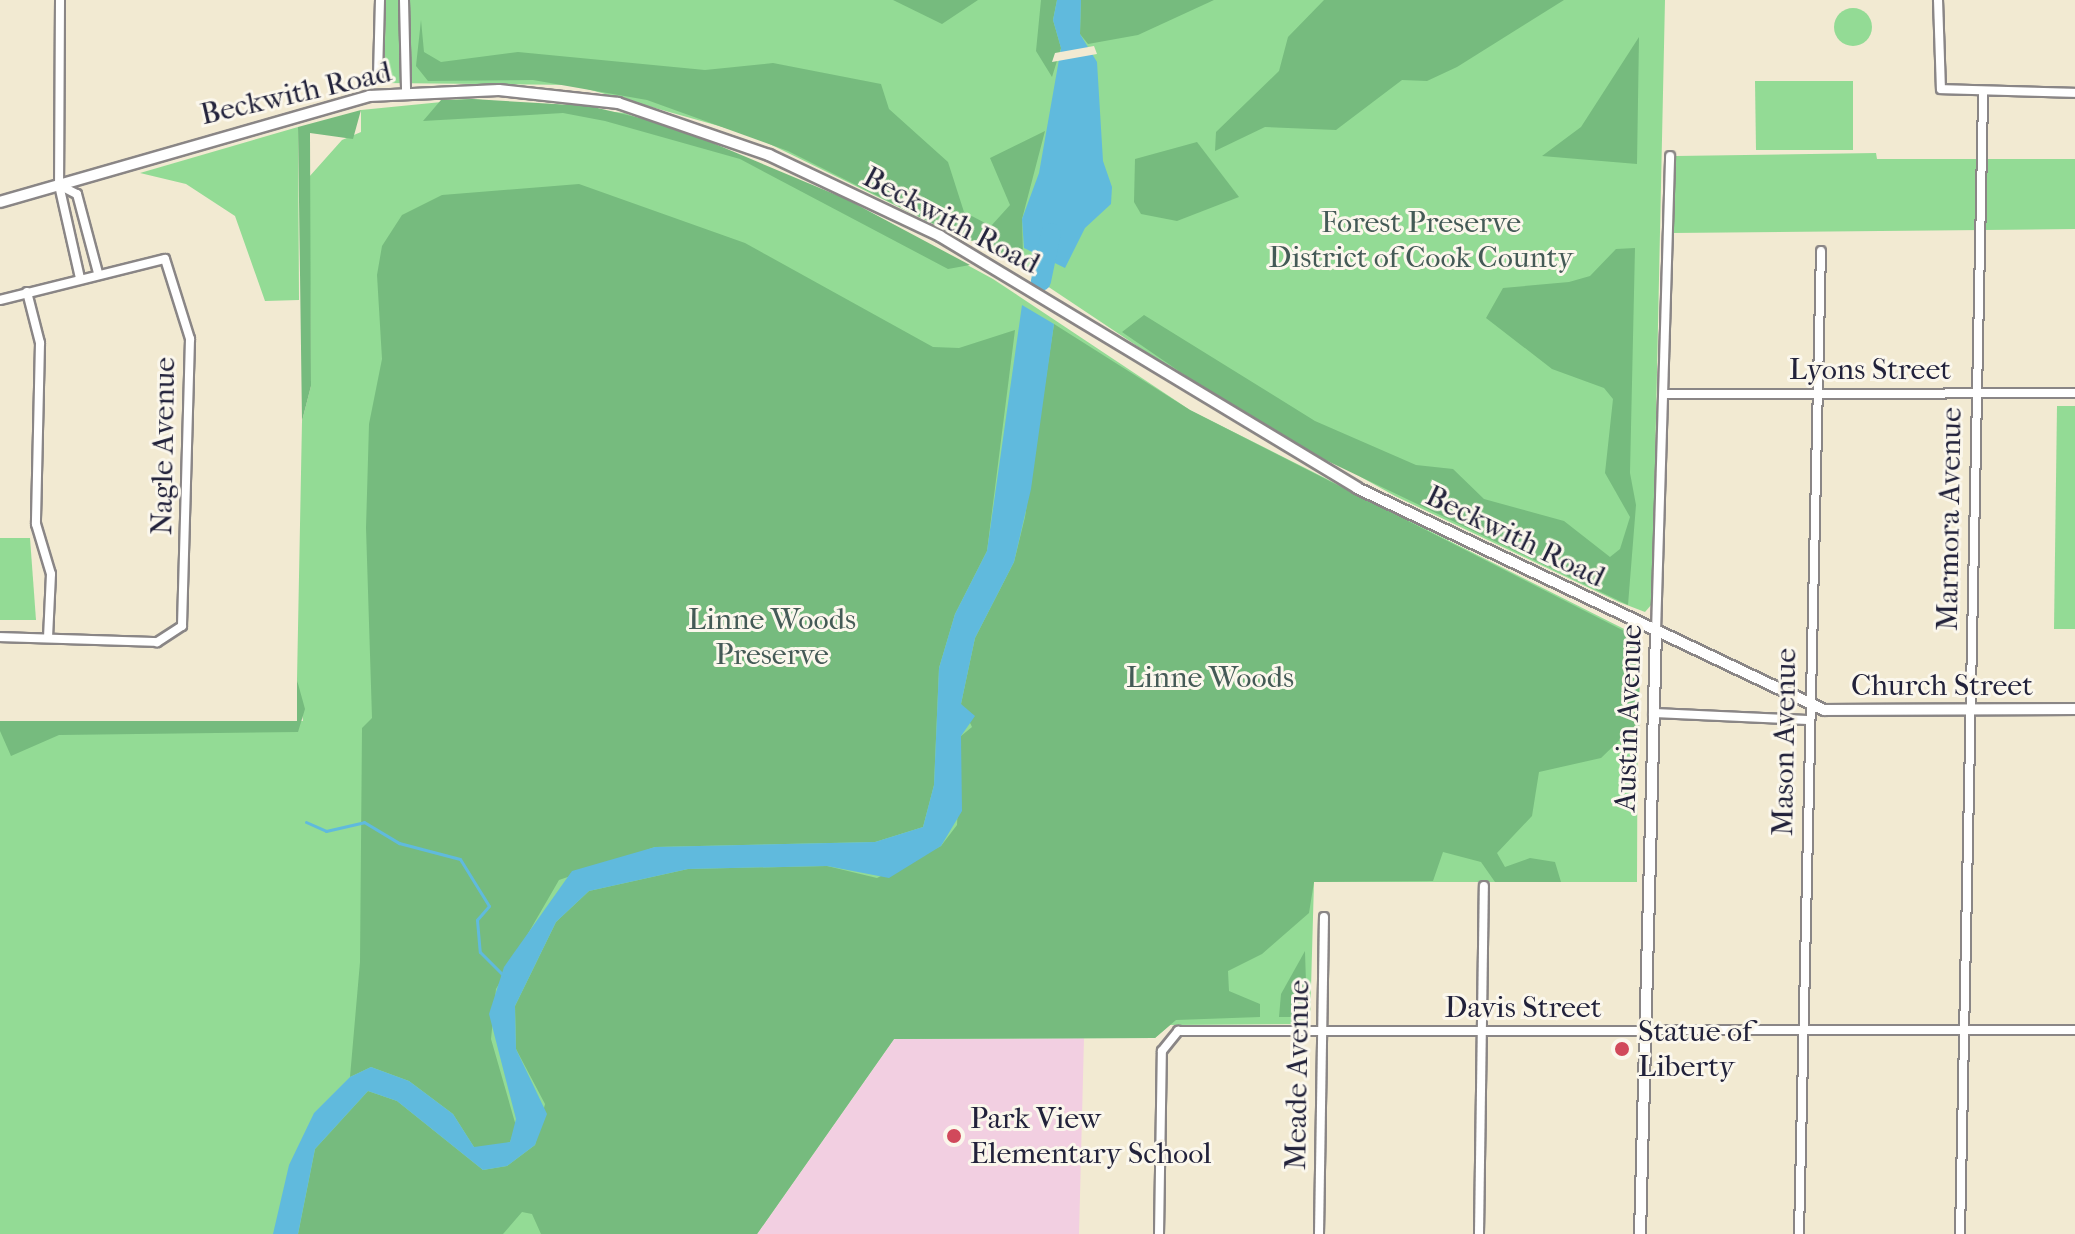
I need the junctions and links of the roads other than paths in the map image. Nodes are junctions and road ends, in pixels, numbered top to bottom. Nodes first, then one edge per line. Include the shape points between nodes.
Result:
1 (60, 0) edge
2 (380, 0) edge
3 (404, 0) edge
4 (1938, 0) edge
5 (378, 76) dead end
6 (406, 91) junction
7 (2075, 93) edge
8 (1983, 94) junction
9 (1670, 156) dead end
10 (59, 185) junction
11 (0, 202) edge
12 (1821, 251) dead end
13 (98, 273) junction
14 (80, 278) junction
15 (27, 292) junction
16 (0, 300) edge
17 (2075, 393) edge
18 (1664, 394) junction
19 (1817, 394) junction
20 (1977, 394) junction
21 (1656, 632) junction
22 (0, 637) edge
23 (48, 638) junction
24 (1810, 703) junction
25 (1970, 709) junction
26 (2075, 709) edge
27 (1653, 713) junction
28 (1809, 720) junction
29 (1484, 886) dead end
30 (1324, 917) dead end
31 (2075, 1030) edge
32 (1803, 1031) junction
33 (1964, 1031) junction
34 (1323, 1032) junction
35 (1482, 1032) junction
36 (1645, 1032) junction
37 (1159, 1234) edge
38 (1319, 1234) edge
39 (1479, 1234) edge
40 (1640, 1234) edge
41 (1799, 1234) edge
42 (1960, 1234) edge

1 - 10 street
2 - 5 street
3 - 6 street
4 - 8 street via 1941,89
6 - 10 street, Beckwith Road via 264,121
6 - 21 street, Beckwith Road via 547,92 656,112 769,155 1014,280 1357,488
7 - 8 street
8 - 20 street, Marmora Avenue
9 - 18 street, Austin Avenue
10 - 11 street, Beckwith Road
10 - 13 street via 77,194
10 - 14 street
12 - 19 street, Mason Avenue
13 - 14 street
13 - 23 street, Nagle Avenue via 165,259 190,339 184,614 176,636 157,642
14 - 15 street
15 - 16 street
15 - 23 street via 40,343 36,524 51,574
17 - 20 street, Lyons Street
18 - 19 street, Lyons Street
18 - 21 street, Austin Avenue
19 - 20 street, Lyons Street
19 - 24 street, Mason Avenue
20 - 25 street, Marmora Avenue
21 - 24 street, Beckwith Road
21 - 27 street, Austin Avenue
22 - 23 street
24 - 25 street, Church Street via 1824,710
24 - 28 street, Mason Avenue
25 - 26 street, Church Street
25 - 33 street, Marmora Avenue
27 - 28 street, Church Street
27 - 36 street, Austin Avenue
28 - 32 street, Mason Avenue
29 - 35 street
30 - 34 street, Meade Avenue
31 - 33 street, Davis Street
32 - 33 street, Davis Street
32 - 36 street, Davis Street
32 - 41 street, Mason Avenue
33 - 42 street, Marmora Avenue
34 - 35 street, Davis Street
34 - 37 street, Davis Street via 1178,1031 1166,1039
34 - 38 street, Meade Avenue
35 - 36 street, Davis Street
35 - 39 street
36 - 40 street, Austin Avenue

